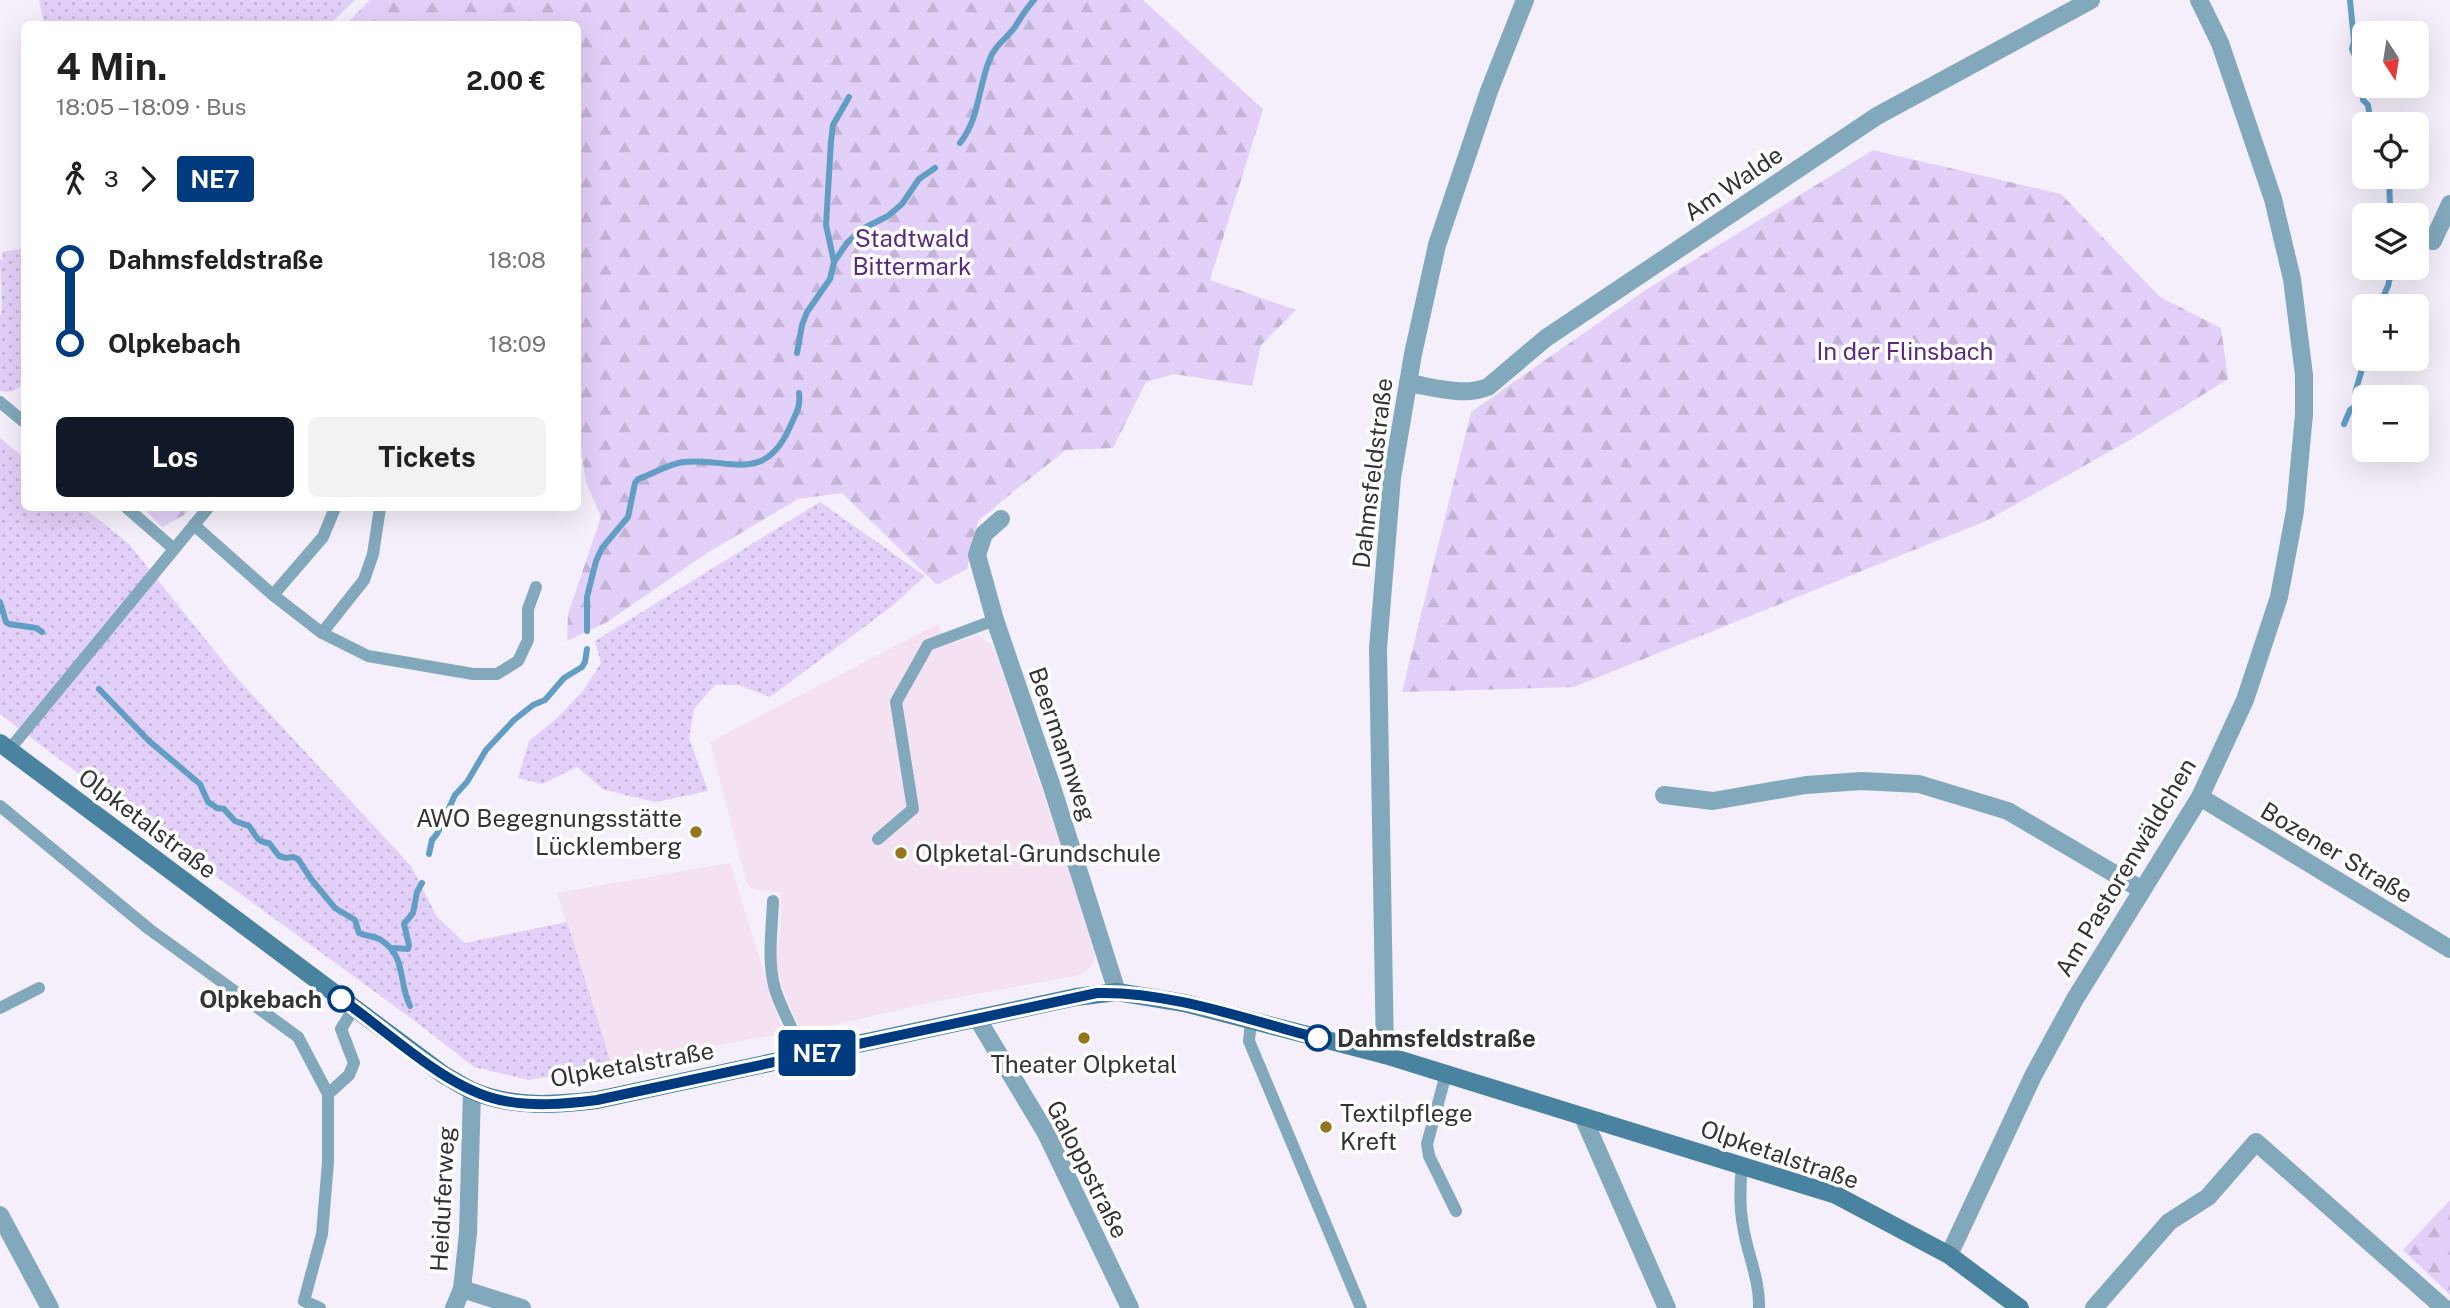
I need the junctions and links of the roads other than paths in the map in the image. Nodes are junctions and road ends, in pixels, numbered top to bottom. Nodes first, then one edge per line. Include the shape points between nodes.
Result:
1 (1525, 0) edge
2 (2091, 0) edge
3 (2199, 0) edge
4 (2450, 204) edge
5 (2433, 241) dead end
6 (1408, 383) junction
7 (0, 402) edge
8 (21, 420) edge
9 (130, 511) edge
10 (206, 511) edge
11 (334, 511) edge
12 (380, 511) edge
13 (1001, 519) dead end
14 (194, 525) junction
15 (174, 549) junction
16 (536, 587) dead end
17 (273, 595) junction
18 (995, 620) junction
19 (321, 633) junction
20 (4, 747) edge
21 (1664, 794) dead end
22 (2200, 797) junction
23 (0, 806) edge
24 (878, 839) dead end
25 (2142, 890) junction
26 (773, 901) dead end
27 (2449, 946) edge
28 (39, 988) dead end
29 (1117, 992) junction
30 (0, 1008) edge
31 (354, 1008) junction
32 (977, 1018) junction
33 (1251, 1021) junction
34 (1385, 1055) junction
35 (803, 1056) junction
36 (1446, 1074) junction
37 (472, 1091) junction
38 (327, 1094) junction
39 (1583, 1117) junction
40 (1742, 1164) junction
41 (1456, 1211) dead end
42 (0, 1215) edge
43 (1950, 1255) junction
44 (462, 1289) junction
45 (50, 1308) edge
46 (320, 1308) edge
47 (454, 1308) edge
48 (522, 1308) edge
49 (1130, 1308) edge
50 (1361, 1308) edge
51 (1667, 1308) edge
52 (1759, 1308) edge
53 (2020, 1308) edge
54 (2094, 1308) edge
55 (2444, 1308) edge

1 - 6 street, Dahmsfeldstraße via 1437,244
2 - 6 street, Am Walde via 1877,116 1546,338 1488,387 1465,392
3 - 22 street, Am Pastorenwäldchen via 2220,43 2273,199 2292,279 2304,374 2295,511 2279,597 2245,700
4 - 5 street
6 - 34 street, Dahmsfeldstraße via 1392,478 1378,648
7 - 8 lane
9 - 15 lane
10 - 14 lane
11 - 17 lane via 323,537
12 - 19 lane via 364,580
13 - 18 street, Beermannweg via 984,534 977,555
14 - 15 lane
14 - 17 lane
15 - 20 lane
16 - 19 lane via 528,609 528,640 518,661 497,674 368,656
17 - 19 lane
18 - 24 lane via 928,645 896,702 913,809
18 - 29 street, Beermannweg
20 - 31 street, Olpketalstraße
21 - 25 street via 1713,801 1806,785 1861,781 1919,784 2008,811
22 - 25 street, Am Pastorenwäldchen
22 - 27 street, Bozener Straße
23 - 38 lane via 149,929 298,1037
25 - 43 street, Am Pastorenwäldchen via 2033,1076
26 - 35 lane via 770,966
28 - 30 lane
29 - 32 street, Olpketalstraße
29 - 33 street, Olpketalstraße
31 - 37 street, Olpketalstraße
31 - 38 lane via 341,1029 354,1063 349,1075
32 - 35 street, Olpketalstraße
32 - 49 street, Galoppstraße via 1046,1133
33 - 34 street, Olpketalstraße
33 - 50 lane via 1249,1041
34 - 36 street, Olpketalstraße
35 - 37 street, Olpketalstraße via 577,1102 523,1103
36 - 39 street, Olpketalstraße
36 - 41 lane via 1427,1143
37 - 44 street, Heiduferweg
38 - 46 lane via 322,1234 304,1301
39 - 40 street, Olpketalstraße
39 - 51 street
40 - 43 street, Olpketalstraße via 1836,1195
40 - 52 lane via 1739,1197 1760,1291
42 - 45 street
43 - 53 street, Olpketalstraße
44 - 47 street, Heiduferweg
44 - 48 street
54 - 55 street via 2168,1222 2208,1197 2256,1142

